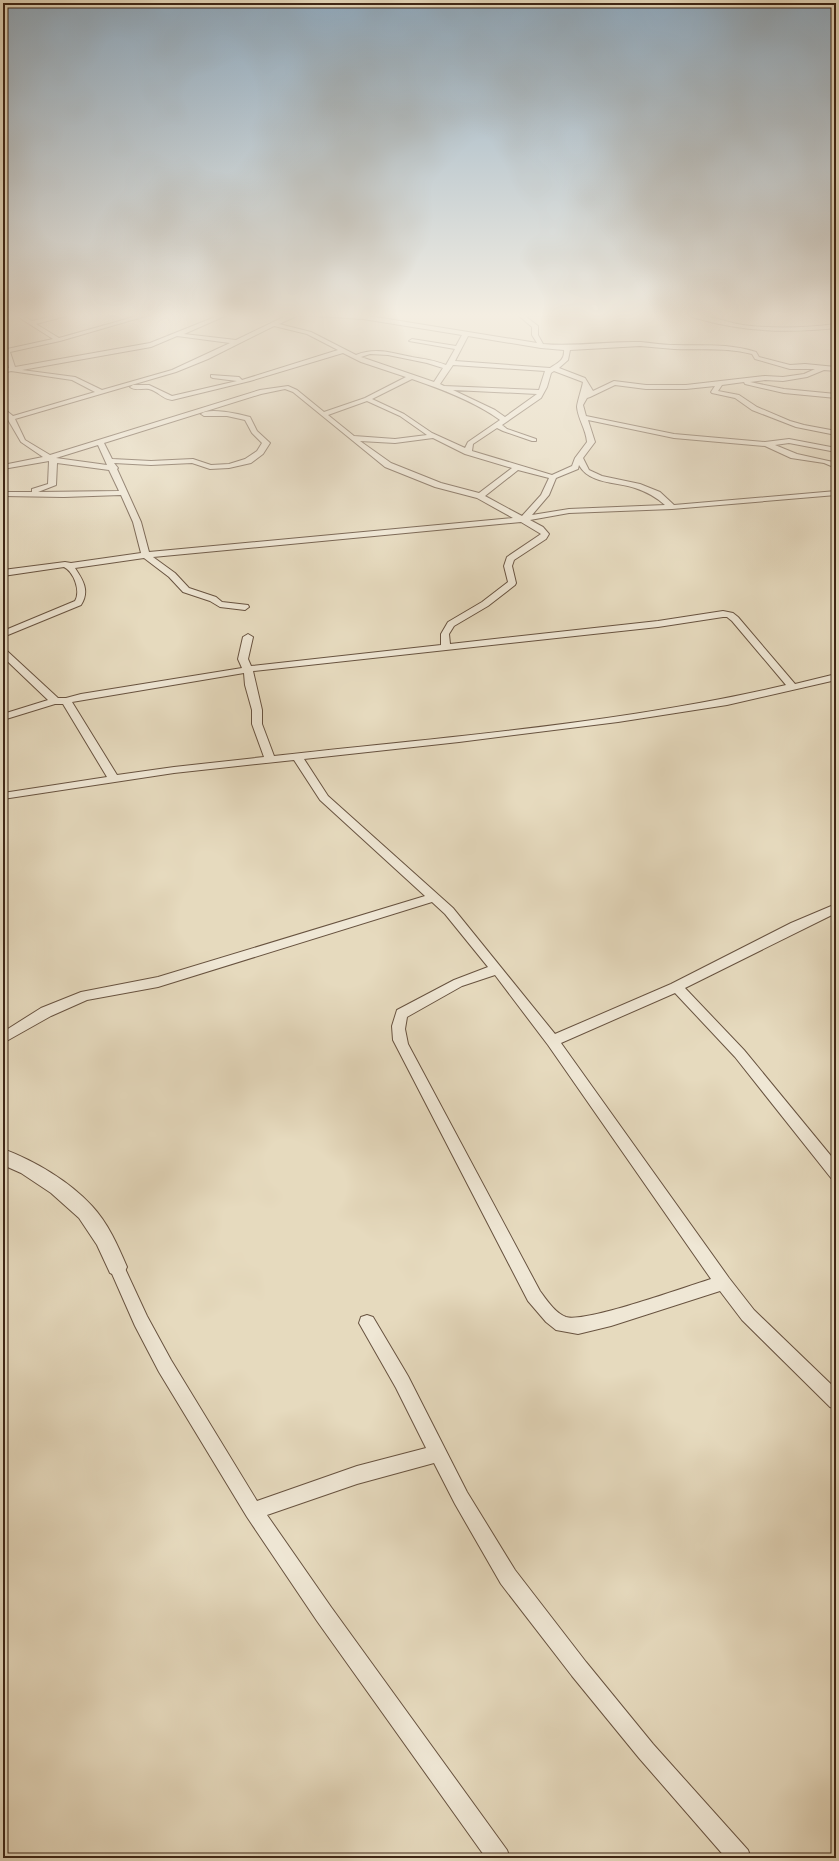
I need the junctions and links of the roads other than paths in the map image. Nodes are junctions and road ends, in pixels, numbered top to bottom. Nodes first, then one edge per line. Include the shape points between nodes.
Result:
1 (67, 400) edge
2 (237, 400) edge
3 (306, 400) edge
4 (365, 400) edge
5 (369, 400) edge
6 (468, 400) edge
7 (535, 400) edge
8 (583, 400) edge
9 (739, 400) edge
10 (6, 414) edge
11 (195, 414) junction
12 (324, 414) junction
13 (582, 417) junction
14 (504, 420) junction
15 (498, 425) junction
16 (836, 433) edge
17 (434, 436) junction
18 (354, 438) junction
19 (534, 440) dead end
20 (789, 441) junction
21 (101, 443) junction
22 (765, 444) junction
23 (836, 450) edge
24 (468, 452) junction
25 (578, 458) junction
26 (51, 459) junction
27 (112, 464) junction
28 (836, 466) edge
29 (3, 467) edge
30 (517, 467) junction
31 (554, 477) junction
32 (125, 492) junction
33 (836, 493) edge
34 (3, 494) edge
35 (28, 494) junction
36 (480, 496) junction
37 (672, 507) junction
38 (523, 519) junction
39 (146, 555) junction
40 (70, 566) junction
41 (3, 573) edge
42 (245, 608) dead end
43 (3, 634) edge
44 (248, 637) dead end
45 (446, 646) junction
46 (3, 652) edge
47 (246, 669) junction
48 (836, 677) edge
49 (792, 686) junction
50 (55, 701) junction
51 (66, 701) junction
52 (3, 717) edge
53 (297, 757) junction
54 (270, 760) junction
55 (114, 778) junction
56 (3, 796) edge
57 (434, 897) junction
58 (836, 908) edge
59 (498, 970) junction
60 (676, 986) junction
61 (3, 1038) edge
62 (553, 1041) junction
63 (3, 1157) edge
64 (836, 1173) edge
65 (118, 1266) joint
66 (723, 1283) junction
67 (367, 1323) dead end
68 (836, 1401) edge
69 (438, 1454) junction
70 (253, 1510) junction
71 (499, 1858) edge
72 (740, 1858) edge

1 - 10 street
2 - 11 street
3 - 12 street
4 - 12 street
5 - 17 street via 402,415
6 - 14 street via 493,411
7 - 14 street
8 - 13 street via 580,405
9 - 16 street via 794,425
10 - 26 street via 24,443
11 - 21 street
11 - 27 street via 226,414 248,418 254,432 266,443 260,452 248,461 229,466 210,467 193,461
12 - 18 street
13 - 22 street via 674,436
13 - 25 street via 590,432 591,442
14 - 15 street
15 - 19 street
15 - 24 street via 470,443
16 - 20 street via 822,433
17 - 18 street via 395,441
17 - 24 street
18 - 36 street via 380,460 398,470 438,485
20 - 22 street
20 - 23 street
21 - 26 street
21 - 27 street
22 - 28 street via 795,456 814,458
24 - 30 street
25 - 31 street via 575,467
25 - 37 street via 586,470 600,478 644,488 657,494
26 - 27 street
26 - 29 street
26 - 35 street via 52,485
27 - 32 street
30 - 31 street
30 - 36 street
31 - 38 street via 540,501
32 - 35 street
32 - 39 street via 143,539
33 - 37 street
34 - 35 street
36 - 38 street
37 - 38 street via 569,511
38 - 39 street
38 - 45 street via 545,534 510,559 508,566 512,583 485,604 451,624 445,634
39 - 40 street
39 - 42 street via 172,575 186,590 220,604
40 - 41 street via 65,564
40 - 43 street via 82,589 82,597 78,603
44 - 47 street via 248,647 243,659
45 - 47 street
45 - 49 street via 658,624 723,614 730,615 735,620
46 - 50 street
47 - 51 street via 81,696
47 - 54 street via 250,676 257,710 257,724
48 - 49 street
49 - 53 street via 727,702 618,719
50 - 51 street
50 - 52 street
51 - 55 street
53 - 54 street
53 - 57 street via 324,798
54 - 55 street
55 - 56 street
57 - 59 street via 449,911
57 - 61 street via 165,980 85,995 46,1012
58 - 60 street
59 - 62 street
59 - 66 street via 458,983 402,1014 397,1030 405,1051 534,1296 552,1317 562,1324 578,1326
60 - 62 street via 586,1024
60 - 64 street via 735,1049
62 - 66 street
63 - 65 street via 28,1167 86,1212
65 - 70 street via 141,1321 165,1366
66 - 68 street via 748,1315
67 - 69 street via 402,1382
69 - 70 street via 357,1475
69 - 72 street via 508,1577 642,1746
70 - 71 street via 324,1614

